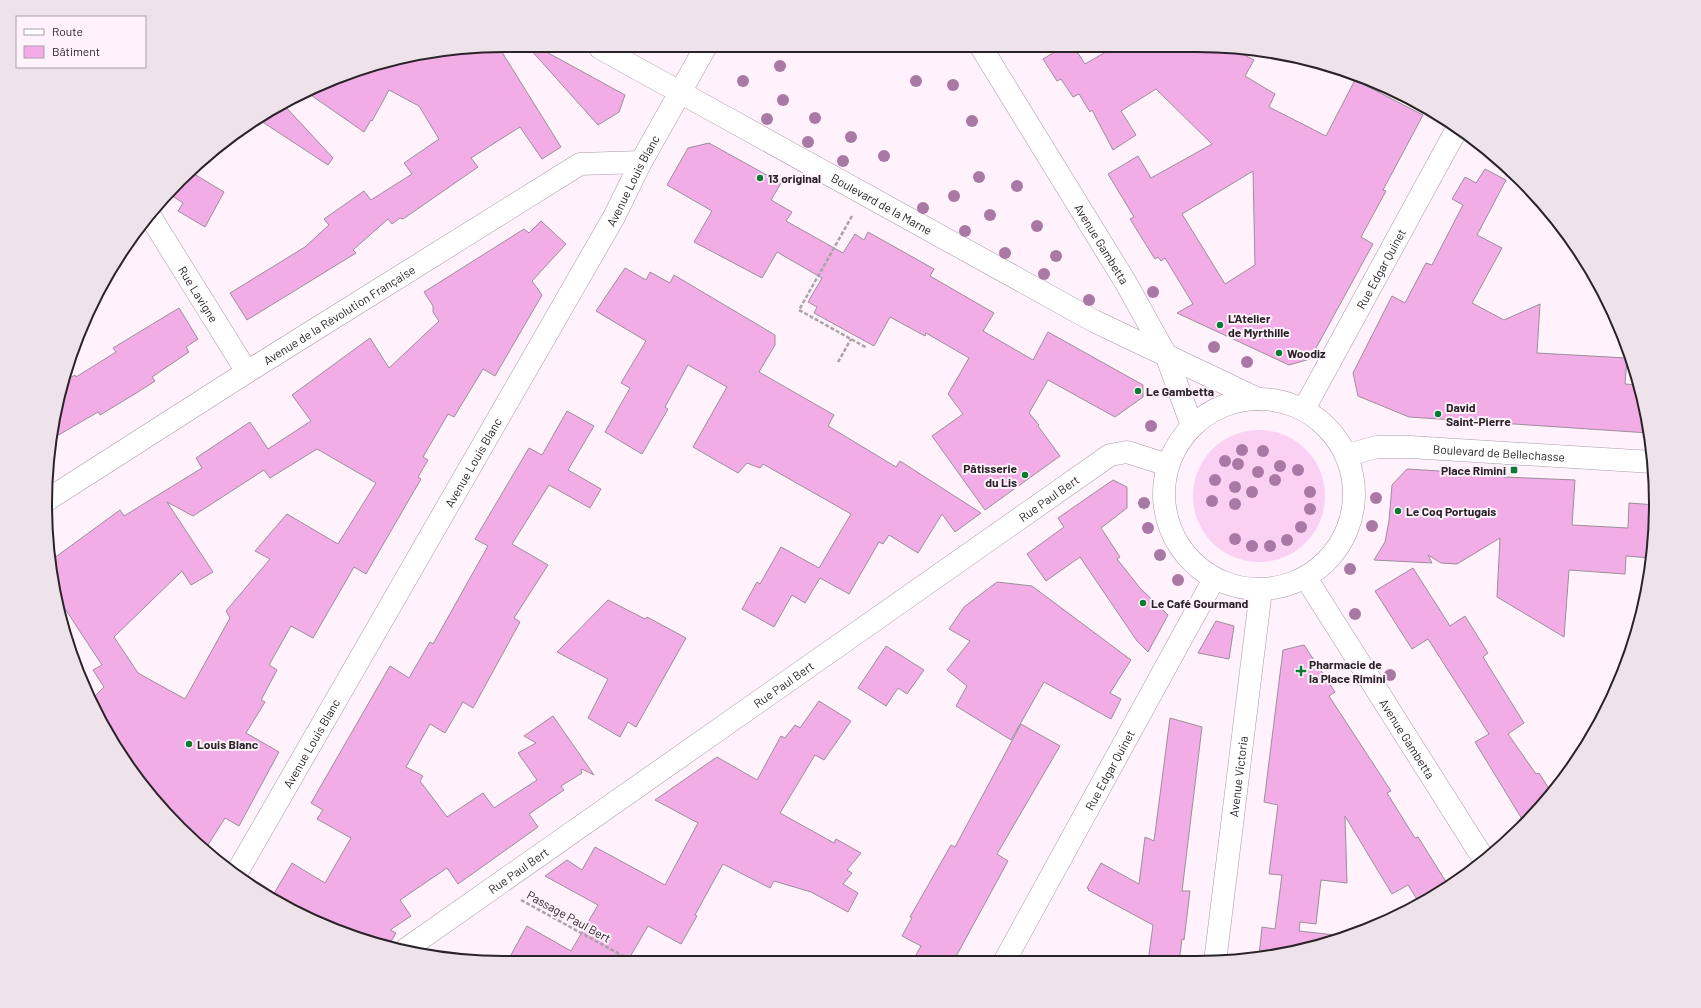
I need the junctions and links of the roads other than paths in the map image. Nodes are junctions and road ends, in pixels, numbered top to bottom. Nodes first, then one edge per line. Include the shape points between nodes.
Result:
1 (607, 52) edge
2 (703, 52) edge
3 (984, 52) edge
4 (680, 92) junction
5 (1455, 133) edge
6 (641, 162) junction
7 (152, 220) edge
8 (1166, 355) junction
9 (247, 372) junction
10 (1258, 399) junction
11 (1304, 409) junction
12 (1192, 426) junction
13 (1347, 455) junction
14 (1647, 462) edge
15 (1168, 465) junction
16 (52, 497) edge
17 (1306, 578) junction
18 (1214, 579) junction
19 (1261, 590) junction
20 (1481, 855) edge
21 (238, 870) edge
22 (410, 946) edge
23 (1216, 955) edge
24 (1007, 956) edge

1 - 4 street, Boulevard de la Marne
2 - 4 street, Avenue Louis Blanc
3 - 8 street, Avenue Gambetta via 1126,283
4 - 6 street, Avenue Louis Blanc
4 - 8 street, Boulevard de la Marne via 1094,322
5 - 11 street, Rue Edgar Quinet
6 - 9 street, Avenue de la Révolution Française via 580,164
6 - 21 street, Avenue Louis Blanc via 614,217
7 - 9 street, Rue Lavigne
8 - 10 street
8 - 12 street, Avenue Gambetta
9 - 16 street, Avenue de la Révolution Française
10 - 11 street
10 - 12 street via 1229,403 1210,412
11 - 13 street via 1329,429
12 - 15 street via 1182,438
13 - 14 street, Boulevard de Bellechasse via 1377,447 1410,447
13 - 17 street via 1354,478 1355,501 1351,524 1340,546 1326,564
15 - 18 street via 1164,492 1167,518 1177,542 1193,563
15 - 22 street, Rue Paul Bert via 1127,452 1110,455
17 - 19 street
17 - 20 street, Avenue Gambetta
18 - 19 street
18 - 24 street, Rue Edgar Quinet
19 - 23 street, Avenue Victoria

